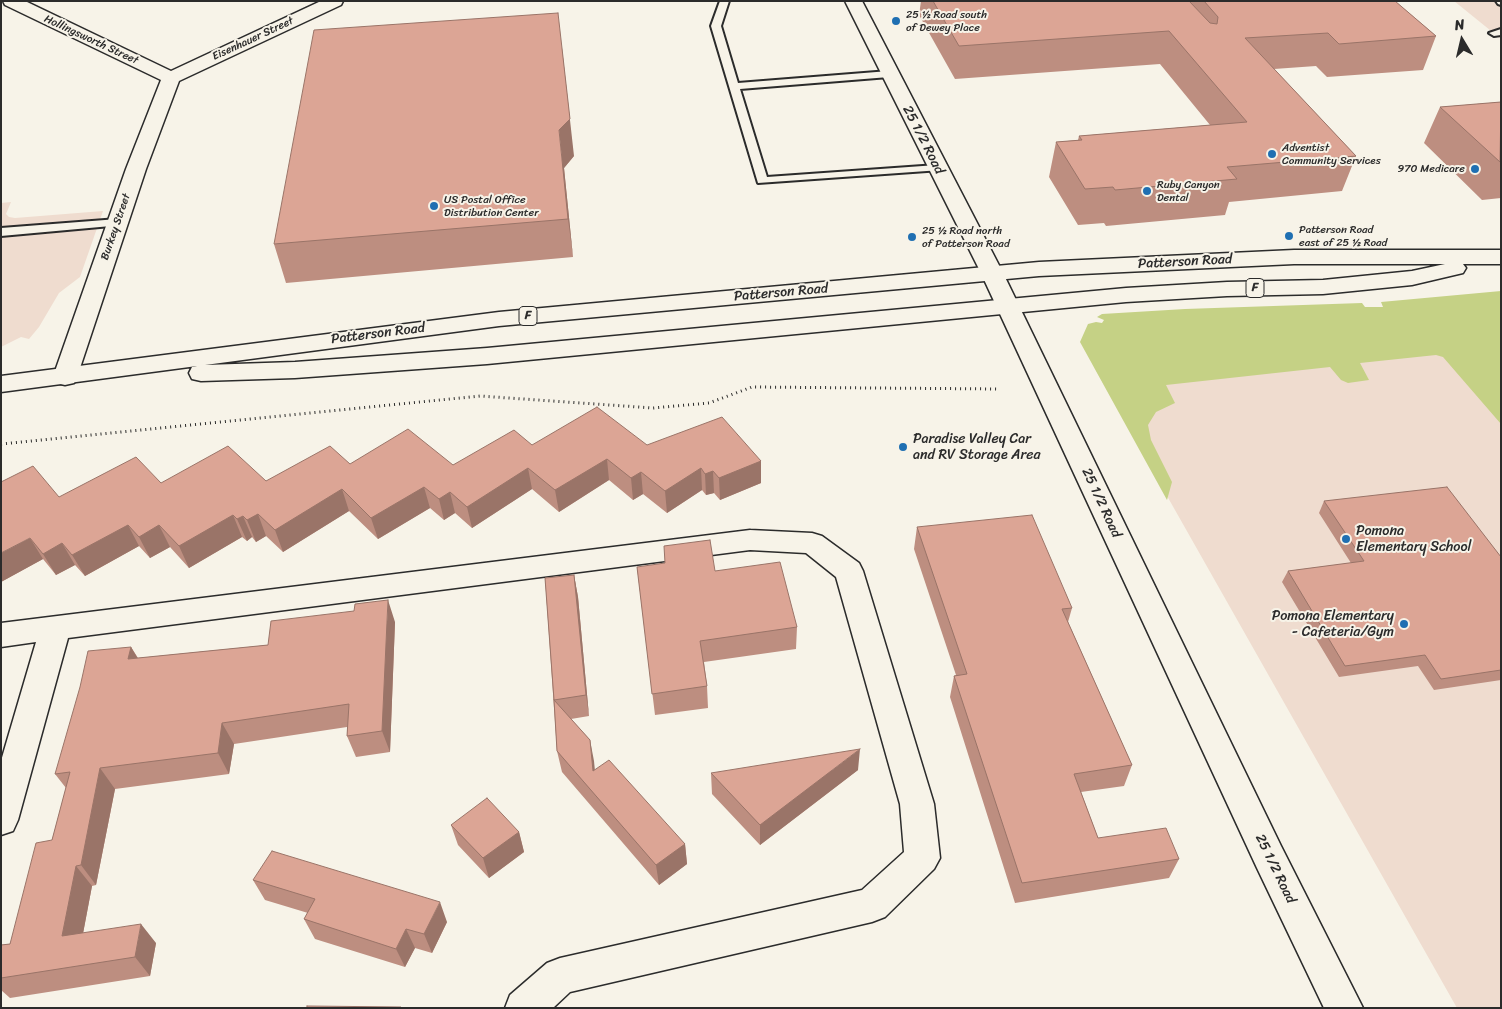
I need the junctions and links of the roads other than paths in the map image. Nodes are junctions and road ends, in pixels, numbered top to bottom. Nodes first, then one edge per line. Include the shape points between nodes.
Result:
1 (11, 1) edge
2 (335, 1) edge
3 (725, 1) edge
4 (853, 1) edge
5 (889, 74) junction
6 (171, 78) junction
7 (734, 86) junction
8 (937, 168) junction
9 (118, 222) junction
10 (1, 232) edge
11 (1501, 258) edge
12 (992, 273) junction
13 (1008, 306) junction
14 (65, 377) junction
15 (1, 384) edge
16 (55, 629) junction
17 (1, 635) edge
18 (1, 820) edge
19 (524, 1008) edge
20 (1344, 1008) edge

1 - 6 street, Hollingsworth Street
2 - 6 street, Eisenhauer Street
3 - 7 lane via 716,26
4 - 5 street, 25 1/2 Road
5 - 7 lane
5 - 8 street, 25 1/2 Road
6 - 9 street, Burkey Street
7 - 8 lane via 762,181
8 - 12 street, 25 1/2 Road
9 - 10 lane
9 - 14 street, Burkey Street
11 - 12 street, Patterson Road / F via 1285,257
11 - 13 street, Patterson Road / F via 1412,278 1322,287 1135,294
12 - 13 street, 25 1/2 Road
12 - 14 street, Patterson Road / F via 499,319 291,344
13 - 14 street, Patterson Road / F via 487,356 295,370
13 - 20 street, 25 1/2 Road
14 - 15 street, Patterson Road / F
16 - 17 street
16 - 18 street
16 - 19 street via 750,540 812,543 849,571 917,804 922,858 872,905 560,976

